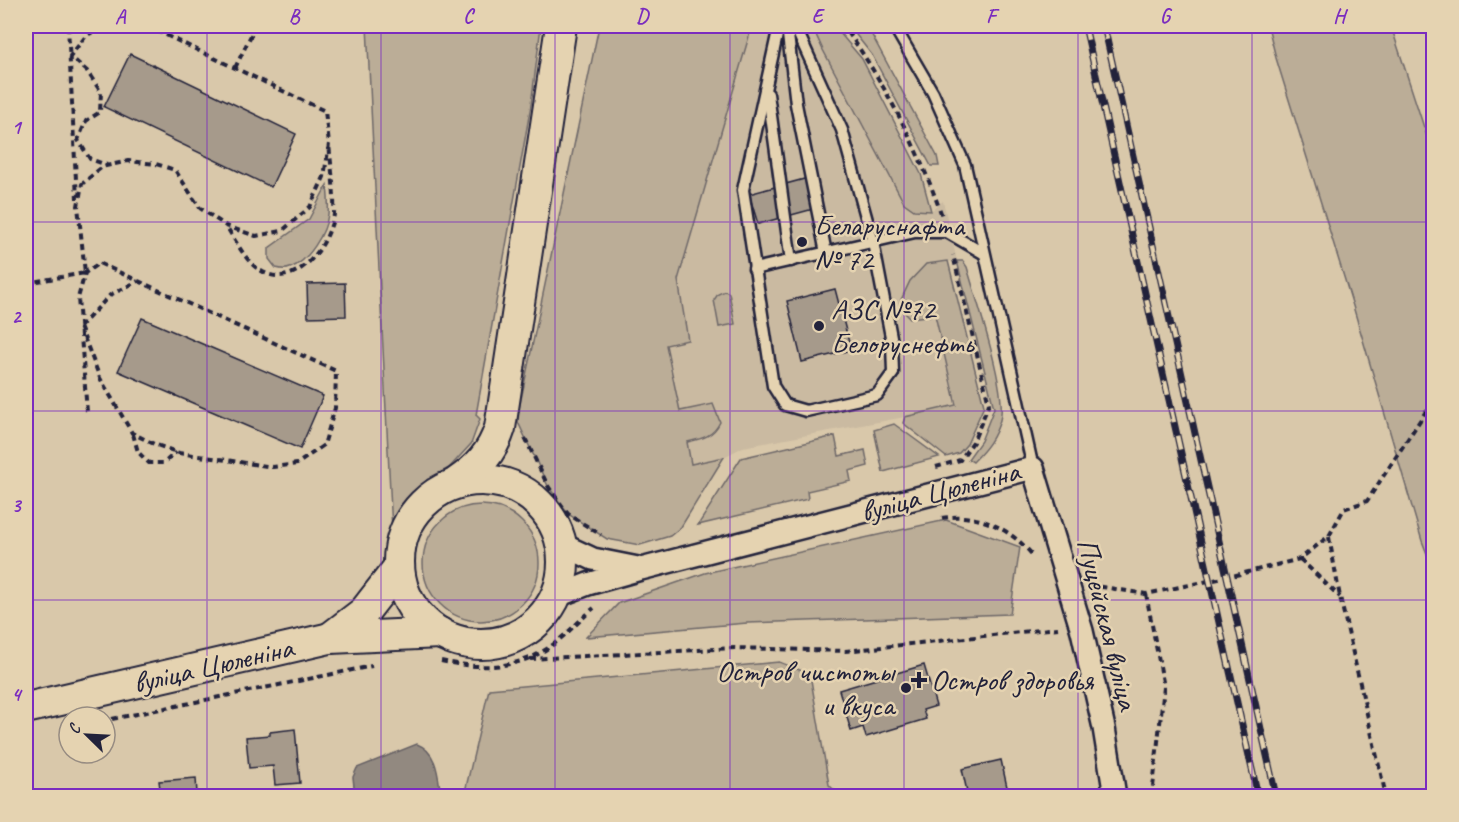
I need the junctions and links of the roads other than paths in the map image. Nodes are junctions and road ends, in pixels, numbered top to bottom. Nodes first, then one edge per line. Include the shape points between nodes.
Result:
1 (561, 26) edge
2 (779, 26) edge
3 (787, 26) edge
4 (795, 26) edge
5 (894, 26) edge
6 (766, 85) junction
7 (873, 242) junction
8 (826, 253) junction
9 (983, 253) junction
10 (791, 261) junction
11 (754, 269) junction
12 (511, 430) junction
13 (1033, 468) junction
14 (443, 480) junction
15 (531, 496) junction
16 (561, 544) junction
17 (392, 557) junction
18 (641, 569) junction
19 (555, 597) junction
20 (330, 638) junction
21 (435, 646) junction
22 (26, 708) edge
23 (1115, 796) edge

1 - 12 main road
2 - 6 lane
3 - 8 lane via 796,104
4 - 7 lane via 842,130
5 - 9 lane, вуліца Цюленіна via 933,93 965,165
6 - 10 lane
6 - 11 lane via 743,190
7 - 8 lane
7 - 9 lane via 915,232 947,232
7 - 11 lane via 892,342 893,373 877,395 806,411 785,405 773,386
8 - 10 lane
9 - 13 lane, вуліца Цюленіна
10 - 11 lane
12 - 14 main road via 472,472
12 - 15 main road via 513,464
13 - 18 street, вуліца Цюленіна
13 - 23 street, Пуцейская вуліца via 1082,631
14 - 15 main road, вуліца Цюленіна via 482,479 508,484
14 - 17 main road, вуліца Цюленіна via 413,516
15 - 16 main road, вуліца Цюленіна via 550,517
16 - 18 street, вуліца Цюленіна via 593,559
16 - 19 main road, вуліца Цюленіна via 563,571
17 - 20 main road, вуліца Цюленіна via 364,612
17 - 21 main road, вуліца Цюленіна via 405,594
18 - 19 street, вуліца Цюленіна
19 - 21 main road, вуліца Цюленіна via 540,619 518,635 492,643
20 - 21 main road, вуліца Цюленіна
20 - 22 main road, вуліца Цюленіна

